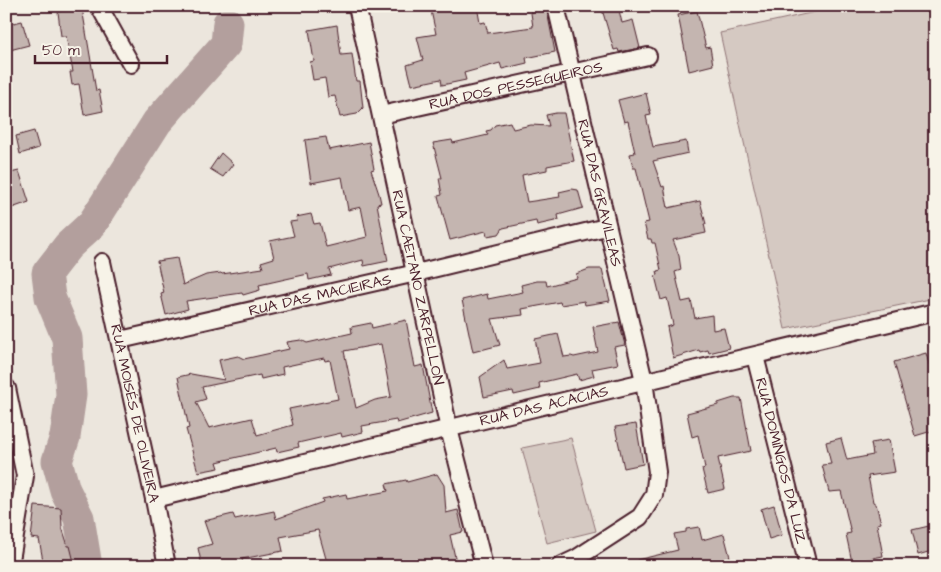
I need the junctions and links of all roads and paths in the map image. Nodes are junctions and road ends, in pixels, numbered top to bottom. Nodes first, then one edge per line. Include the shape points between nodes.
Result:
1 (99, 6) edge
2 (357, 6) edge
3 (556, 6) edge
4 (648, 56) dead end
5 (131, 64) dead end
6 (572, 73) junction
7 (382, 115) junction
8 (606, 227) junction
9 (102, 262) dead end
10 (416, 274) junction
11 (935, 312) edge
12 (120, 340) junction
13 (755, 356) junction
14 (644, 381) junction
15 (7, 388) edge
16 (449, 429) junction
17 (154, 500) junction
18 (10, 566) edge
19 (167, 566) edge
20 (484, 566) edge
21 (560, 566) edge
22 (808, 566) edge

1 - 5 street
2 - 7 street, RUA CAETANO ZARPELLON
3 - 6 street, RUA DAS GRAVILEAS
4 - 6 street, RUA DOS PESSEGUEIROS
6 - 7 street, RUA DOS PESSEGUEIROS
6 - 8 street, RUA DAS GRAVILEAS
7 - 10 street, RUA CAETANO ZARPELLON
8 - 10 street, RUA DAS MACIEIRAS
8 - 14 street, RUA DAS GRAVILEAS
9 - 12 street, RUA MOISÉS DE OLIVEIRA
10 - 12 street, RUA DAS MACIEIRAS
10 - 16 street, RUA CAETANO ZARPELLON
11 - 13 street, RUA DAS ACACIAS
12 - 17 street, RUA MOISÉS DE OLIVEIRA
13 - 14 street, RUA DAS ACACIAS
13 - 22 street, RUA DOMINGOS DA LUZ
14 - 16 street, RUA DAS ACACIAS
14 - 21 street, RUA DAS GRAVILEAS via 658,472 654,495 640,516
15 - 18 street via 25,476
16 - 17 street, RUA DAS ACACIAS
16 - 20 street, RUA CAETANO ZARPELLON
17 - 19 street, RUA MOISÉS DE OLIVEIRA

